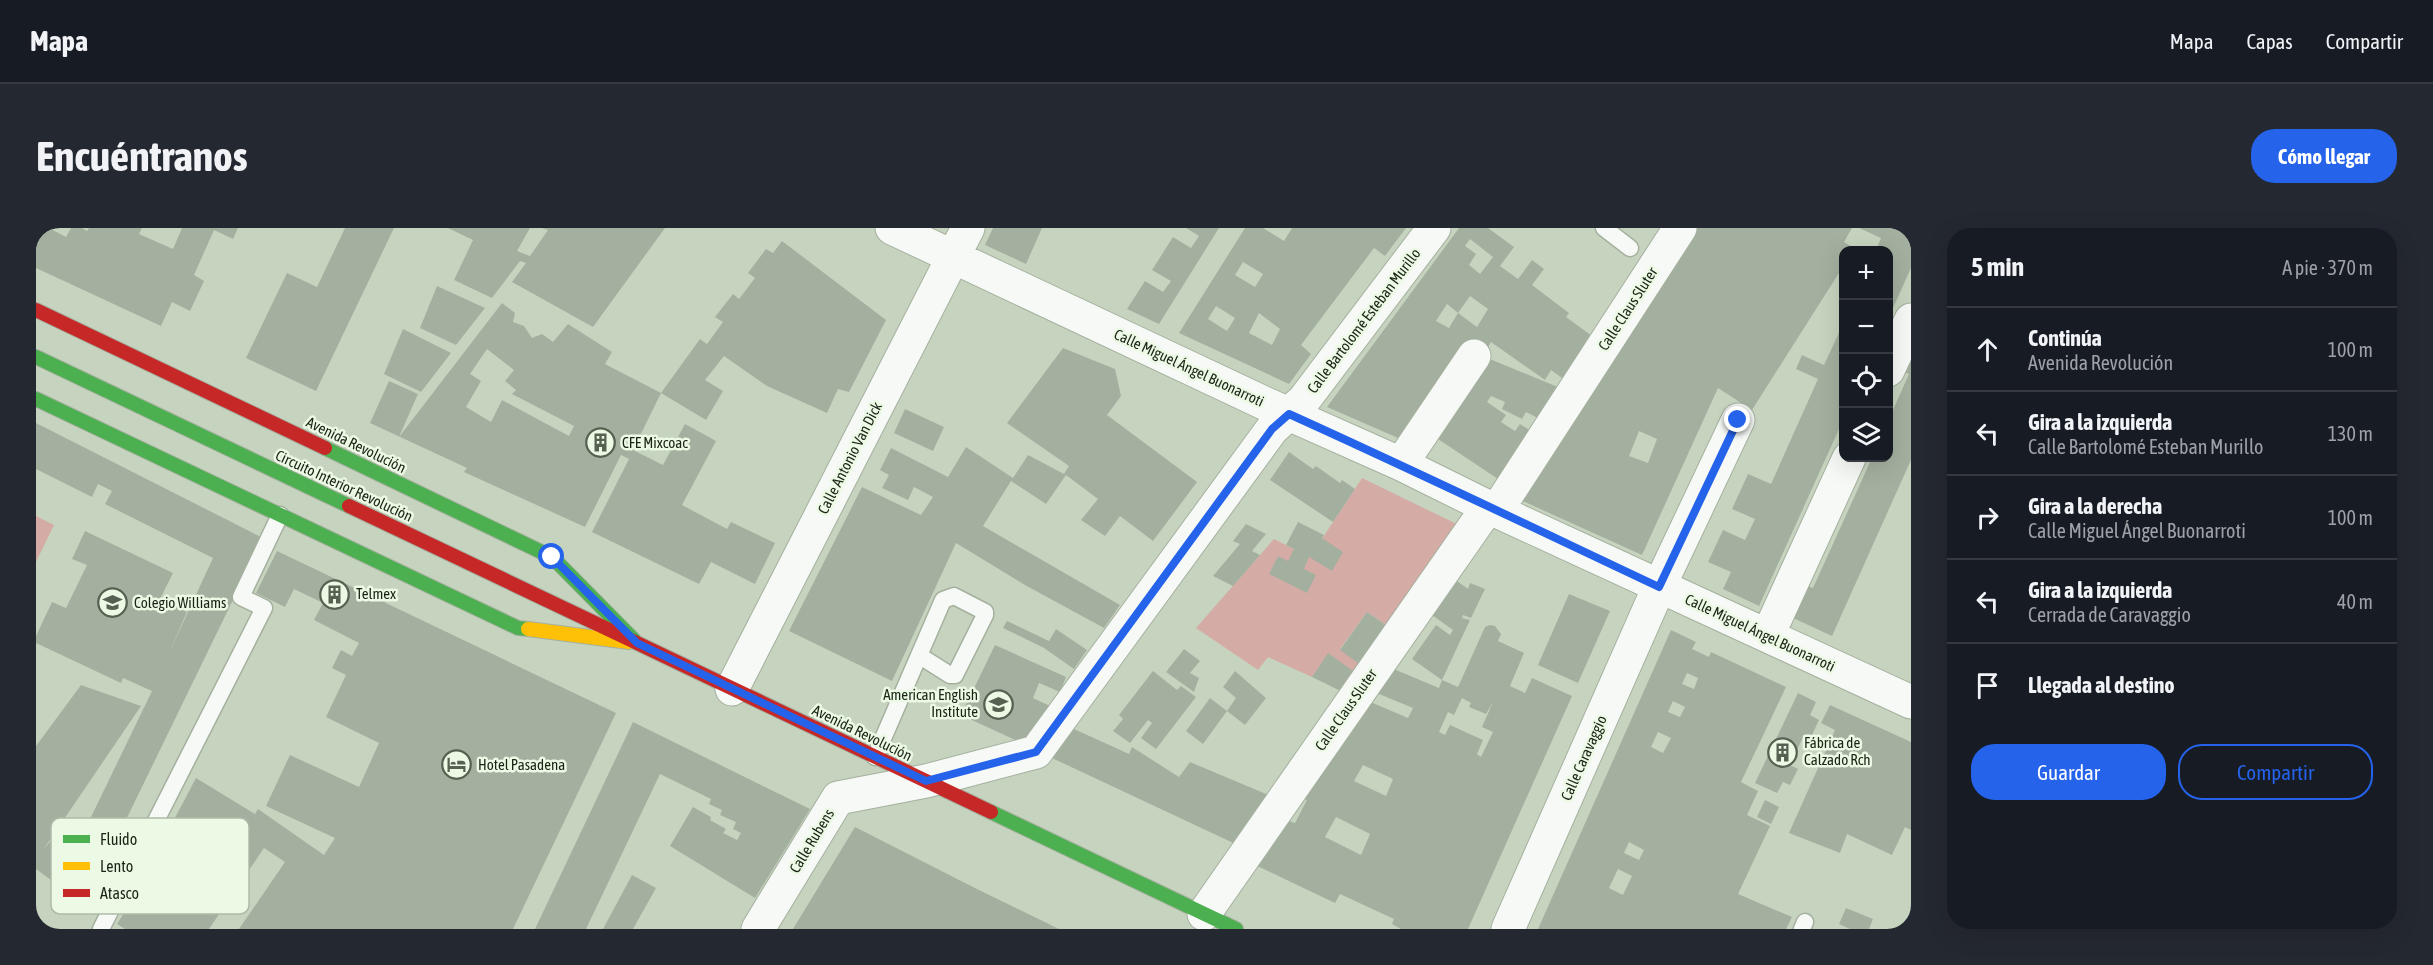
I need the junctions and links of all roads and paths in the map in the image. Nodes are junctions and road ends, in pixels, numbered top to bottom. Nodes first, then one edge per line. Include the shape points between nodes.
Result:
1 (892, 228) edge
2 (1434, 228) edge
3 (1604, 228) edge
4 (1680, 228) edge
5 (961, 242) edge
6 (1630, 248) dead end
7 (36, 310) edge
8 (1911, 320) edge
9 (1474, 356) dead end
10 (36, 357) edge
11 (1893, 359) edge
12 (36, 399) edge
13 (1289, 414) junction
14 (1738, 420) dead end
15 (1847, 462) edge
16 (1401, 464) junction
17 (1492, 509) junction
18 (280, 515) junction
19 (1659, 587) junction
20 (1768, 635) junction
21 (637, 643) junction
22 (920, 656) junction
23 (732, 689) junction
24 (1911, 702) edge
25 (875, 757) junction
26 (926, 781) junction
27 (157, 818) edge
28 (109, 914) edge
29 (1204, 914) junction
30 (101, 929) edge
31 (758, 929) edge
32 (1236, 929) edge
33 (1508, 929) edge

1 - 5 street, Calle Miguel Ángel Buonarroti
2 - 13 street, Calle Bartolomé Esteban Murillo via 1304,400
3 - 6 lane
4 - 17 street, Calle Claus Sluter
5 - 13 street, Calle Miguel Ángel Buonarroti
5 - 23 street, Calle Antonio Van Dick
7 - 21 main road, Avenida Revolución via 552,557
8 - 11 street
9 - 16 street
10 - 21 main road, Circuito Interior Revolución
12 - 18 main road, Avenida Revolución
13 - 16 street, Calle Miguel Ángel Buonarroti
13 - 26 street, Calle Bartolomé Esteban Murillo via 1272,429 1036,752
14 - 19 street, Calle Caravaggio
15 - 20 street
16 - 17 street, Calle Miguel Ángel Buonarroti
17 - 19 street, Calle Miguel Ángel Buonarroti
17 - 29 street, Calle Claus Sluter
18 - 21 main road, Avenida Revolución via 518,628
18 - 27 lane via 241,597 264,608
19 - 20 street, Calle Miguel Ángel Buonarroti
19 - 33 street, Calle Caravaggio
20 - 24 street, Calle Miguel Ángel Buonarroti
21 - 23 main road, Avenida Revolución
22 - 22 lane via 943,600 954,596 984,612 955,675
22 - 25 lane
23 - 25 main road, Avenida Revolución
25 - 26 main road, Avenida Revolución
26 - 29 main road, Avenida Revolución
26 - 31 street, Calle Rubens via 838,798
28 - 30 lane
29 - 32 main road, Avenida Revolución

